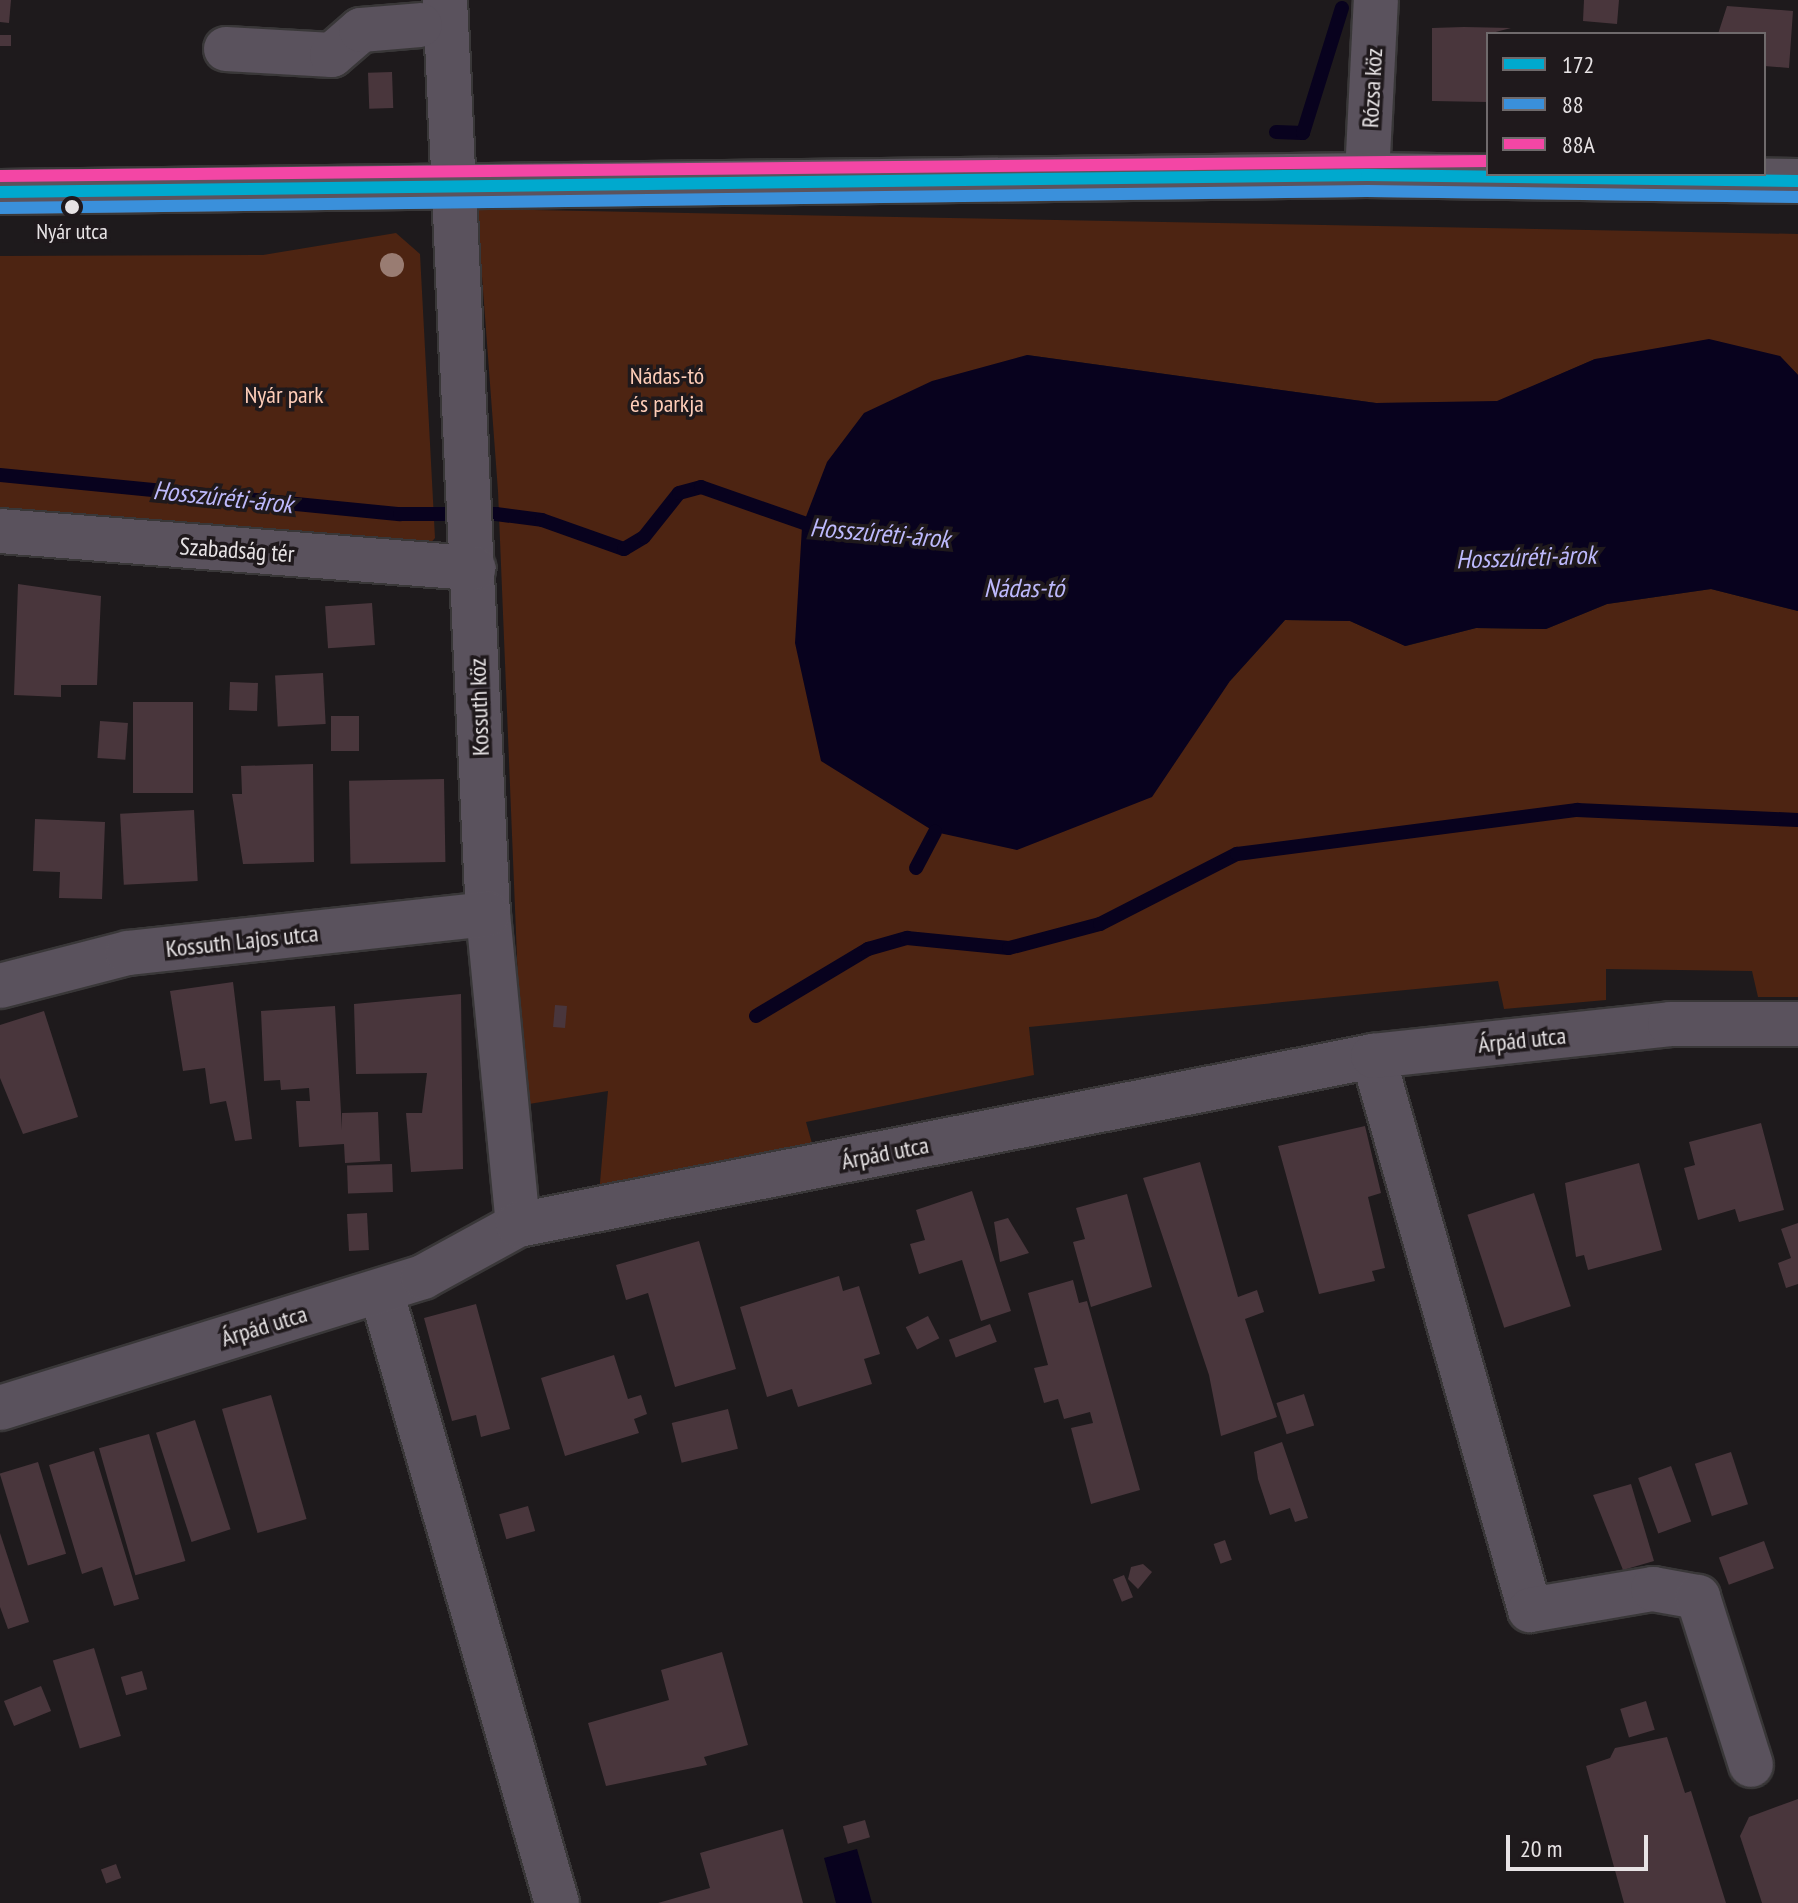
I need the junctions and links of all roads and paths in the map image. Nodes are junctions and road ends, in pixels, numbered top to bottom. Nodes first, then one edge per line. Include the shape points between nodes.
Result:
1 (1376, 0) edge
2 (433, 12) edge
3 (226, 49) dead end
4 (1367, 175) junction
5 (1798, 181) edge
6 (455, 189) junction
7 (0, 192) edge
8 (0, 531) edge
9 (473, 559) junction
10 (488, 914) junction
11 (0, 986) edge
12 (1798, 1024) edge
13 (1373, 1056) junction
14 (518, 1225) junction
15 (381, 1291) junction
16 (0, 1408) edge
17 (1751, 1765) dead end
18 (557, 1903) edge

1 - 4 street, Rózsa köz
2 - 3 street via 361,30 332,55
2 - 6 street, Kossuth köz
4 - 5 main road
4 - 6 main road
6 - 7 main road
6 - 9 street, Kossuth köz
8 - 9 street, Szabadság tér
9 - 10 street, Kossuth köz
10 - 11 street, Kossuth Lajos utca via 128,953
10 - 14 street, Kossuth köz
12 - 13 street, Árpád utca via 1670,1024
13 - 14 street, Árpád utca
13 - 17 street via 1530,1610 1653,1589 1698,1597
14 - 15 street, Árpád utca via 423,1277
15 - 16 street, Árpád utca
15 - 18 street

